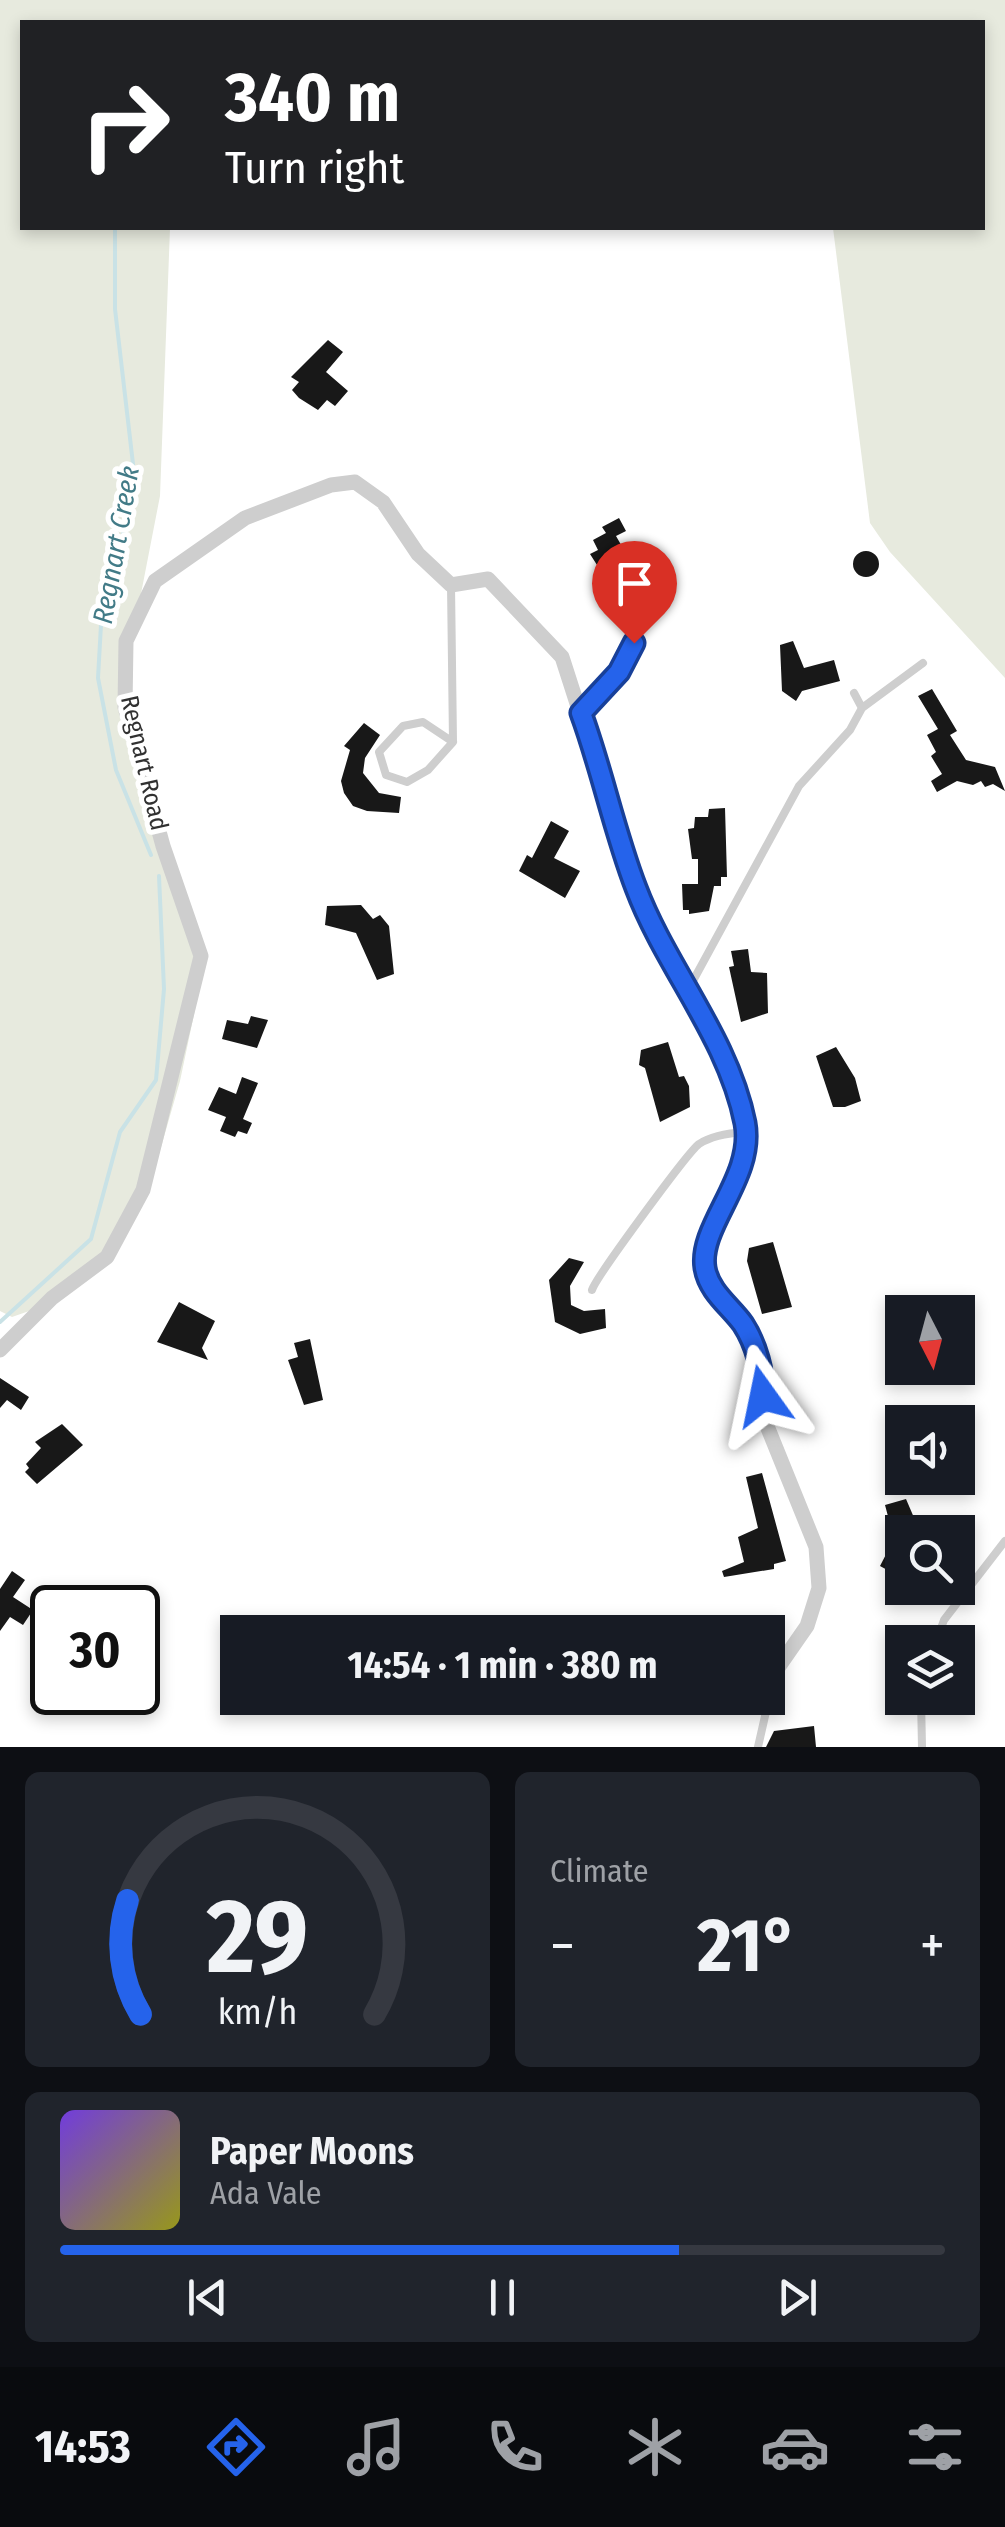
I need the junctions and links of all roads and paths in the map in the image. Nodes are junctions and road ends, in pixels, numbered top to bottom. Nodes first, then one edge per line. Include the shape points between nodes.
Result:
1 (452, 585) junction
2 (629, 609) dead end
3 (923, 663) dead end
4 (854, 693) dead end
5 (862, 708) junction
6 (581, 713) junction
7 (452, 742) junction
8 (688, 990) junction
9 (745, 1132) junction
10 (592, 1290) dead end
11 (0, 1350) edge
12 (1005, 1541) edge
13 (942, 1625) edge
14 (785, 1658) edge
15 (765, 1715) edge
16 (921, 1715) edge
17 (758, 1747) edge
18 (922, 1747) edge

1 - 6 street via 488,579 562,657
1 - 7 lane
1 - 11 street, Regnart Road via 418,554 383,502 355,482 245,518 155,581 126,641 125,707 201,956 143,1190 107,1258 52,1298
2 - 6 lane via 634,643 619,672
3 - 5 lane
4 - 5 lane
5 - 8 lane via 799,786
6 - 8 street via 637,890
7 - 7 lane via 408,782 386,775 378,752 402,726 423,722
8 - 9 street via 721,1053
9 - 10 lane via 702,1142 686,1156
9 - 14 street via 741,1173 704,1266 722,1303 742,1324 764,1376 762,1416 816,1546 819,1588 807,1626
12 - 13 lane
15 - 17 lane
16 - 18 lane

